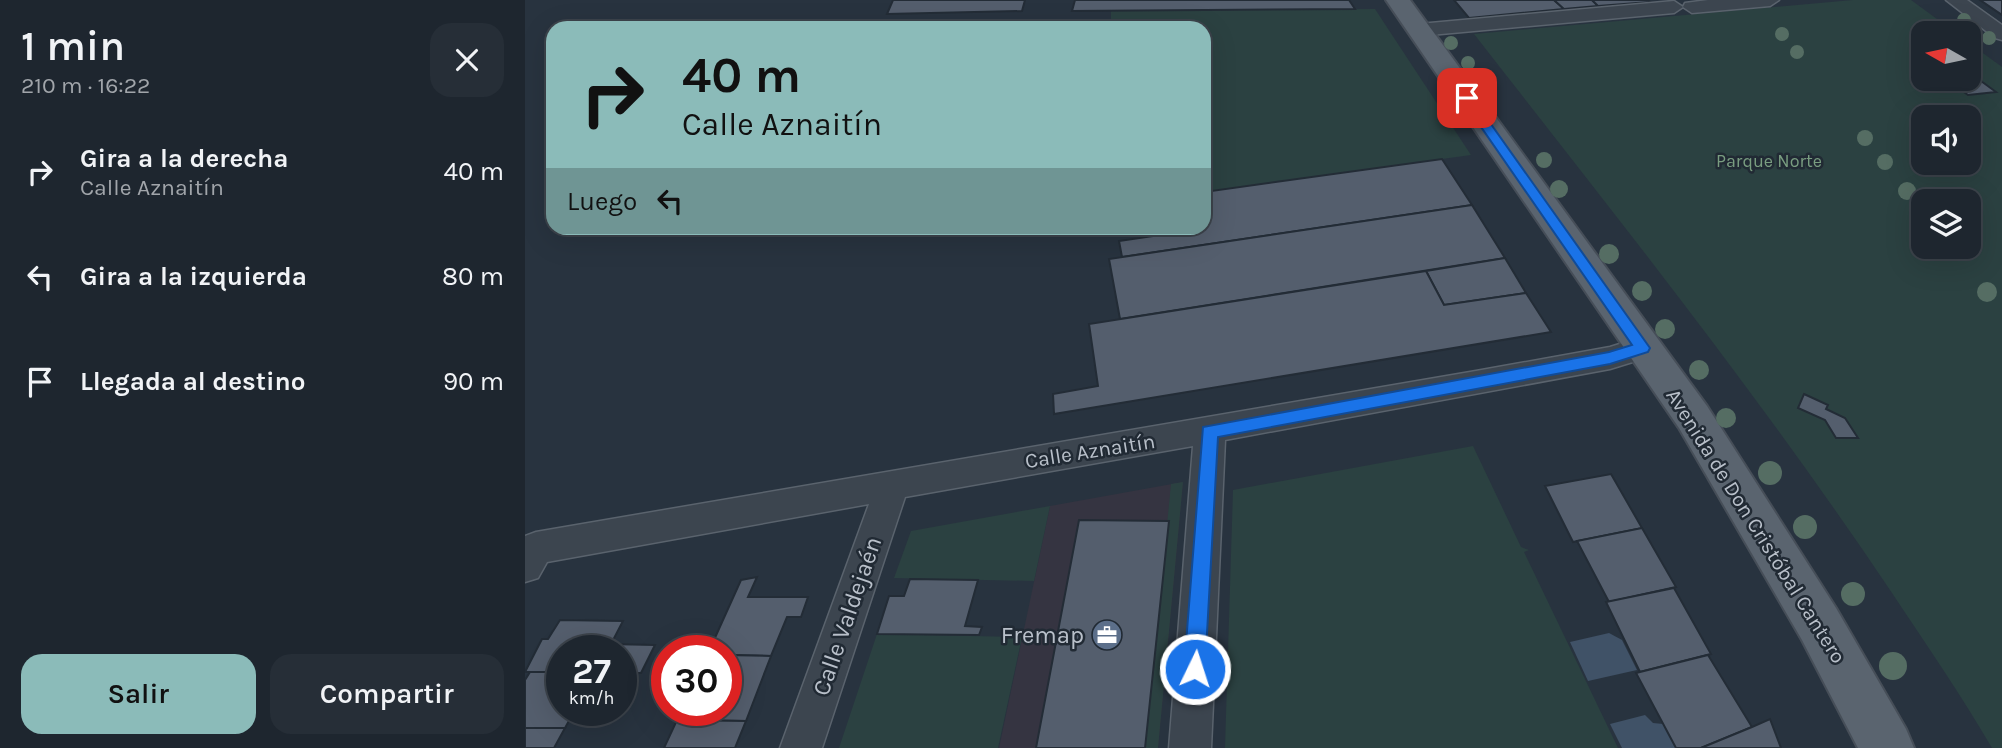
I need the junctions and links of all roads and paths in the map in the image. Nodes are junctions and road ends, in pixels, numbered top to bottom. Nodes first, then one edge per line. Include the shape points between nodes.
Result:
1 (1770, 0) edge
2 (1955, 0) edge
3 (1677, 4) edge
4 (1409, 15) edge
5 (2002, 34) edge
6 (1642, 348) junction
7 (1209, 432) junction
8 (893, 484) junction
9 (531, 557) edge
10 (801, 748) edge
11 (1190, 748) edge
12 (1887, 748) edge

1 - 3 street
2 - 5 street
3 - 4 street
4 - 6 main road, Avenida de Don Cristóbal Cantero
6 - 7 street, Calle Aznaitín via 1610,358
6 - 12 main road, Avenida de Don Cristóbal Cantero via 1693,417 1819,624
7 - 8 street, Calle Aznaitín
7 - 11 street
8 - 9 street, Calle Aznaitín
8 - 10 street, Calle Valdejaén

